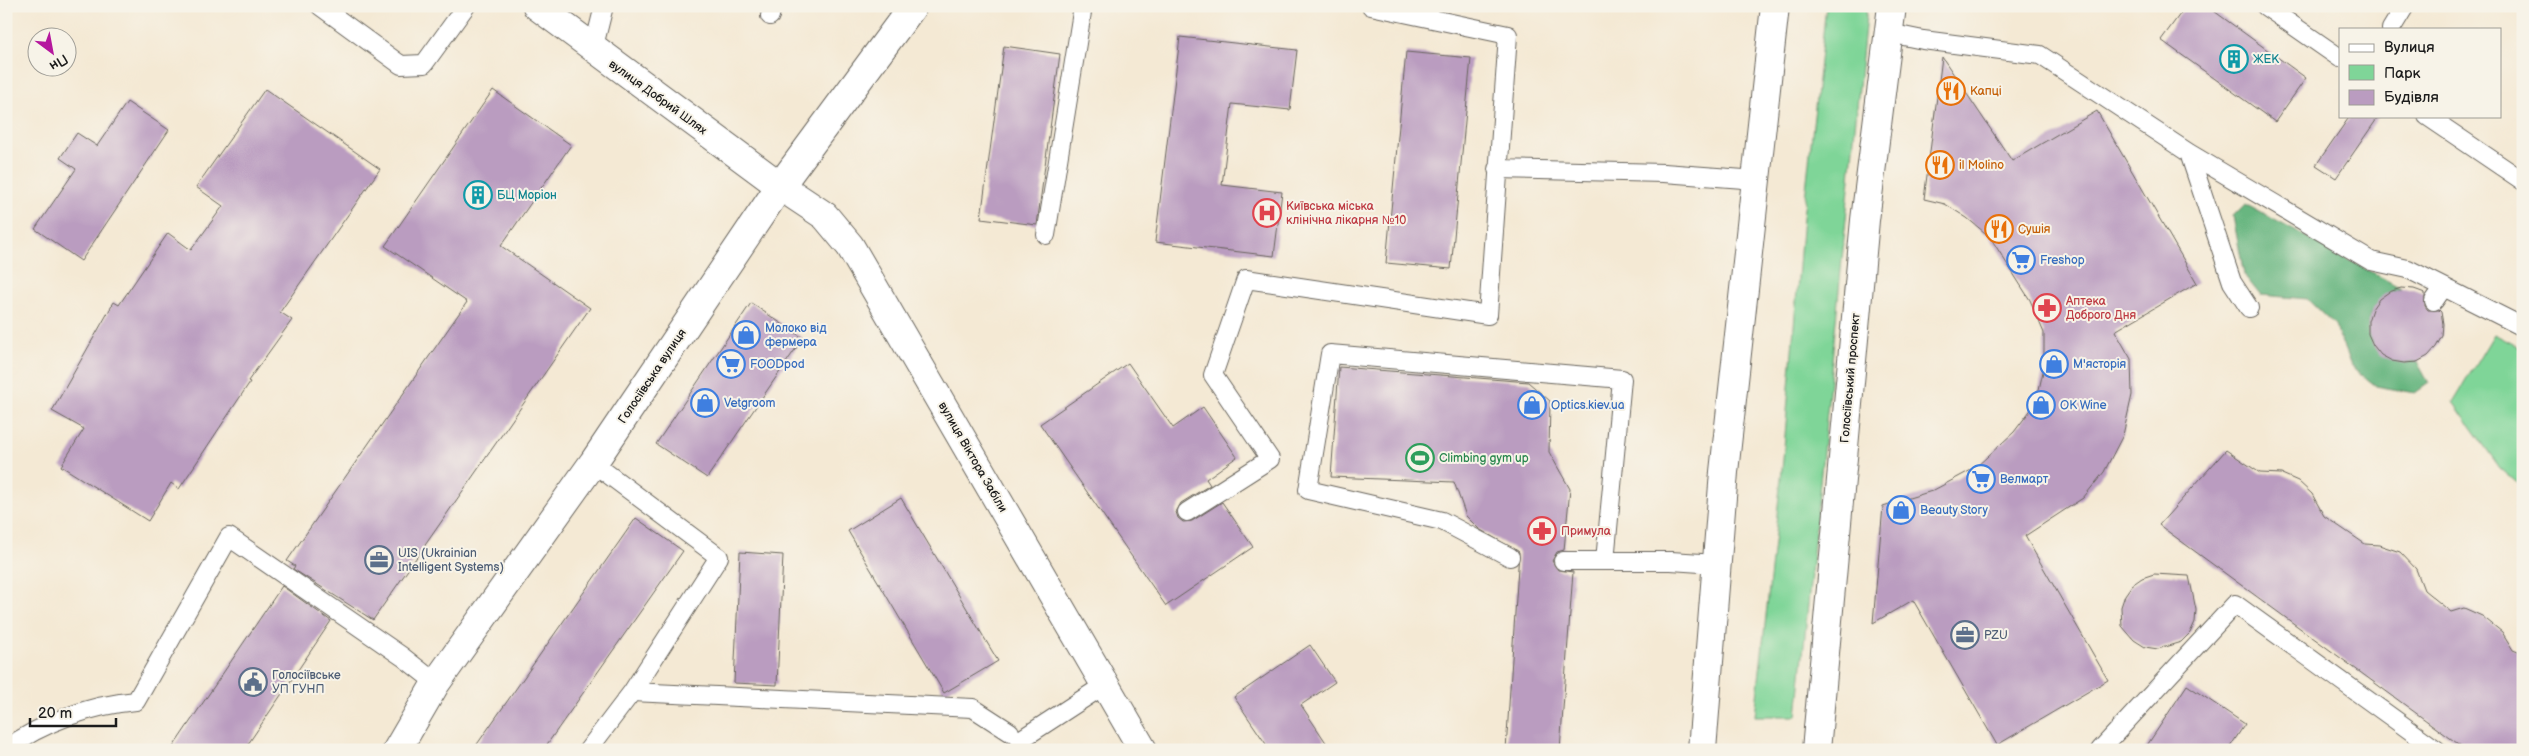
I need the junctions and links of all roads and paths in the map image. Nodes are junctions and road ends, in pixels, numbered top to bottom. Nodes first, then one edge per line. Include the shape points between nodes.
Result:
1 (320, 6) edge
2 (466, 6) edge
3 (537, 6) edge
4 (604, 6) edge
5 (913, 6) edge
6 (1083, 6) edge
7 (1371, 6) edge
8 (1775, 6) edge
9 (2265, 6) edge
10 (2405, 6) edge
11 (1890, 19) edge
12 (2392, 28) edge
13 (593, 50) junction
14 (2339, 57) edge
15 (2429, 118) edge
16 (2188, 153) junction
17 (1497, 169) junction
18 (1757, 180) junction
19 (2523, 181) edge
20 (780, 186) junction
21 (1046, 235) dead end
22 (2248, 308) dead end
23 (2523, 327) edge
24 (593, 463) junction
25 (1187, 512) dead end
26 (1510, 558) dead end
27 (1562, 561) dead end
28 (1605, 561) junction
29 (1716, 564) junction
30 (436, 683) junction
31 (1106, 684) junction
32 (632, 692) junction
33 (1010, 732) dead end
34 (6, 749) edge
35 (397, 750) edge
36 (588, 750) edge
37 (1026, 750) edge
38 (1142, 750) edge
39 (1702, 750) edge
40 (1816, 750) edge
41 (2100, 750) edge
42 (2437, 750) edge

1 - 2 lane via 401,65 424,64
3 - 13 main road, вулиця Добрий Шлях
4 - 13 lane
5 - 20 main road, Голосіївська вулиця
6 - 21 lane
7 - 17 lane via 1508,35
8 - 18 main road
9 - 14 lane
10 - 12 lane
11 - 16 lane via 1923,40 2040,55
11 - 40 main road, Голосіївський проспект via 1864,230
13 - 20 main road, вулиця Добрий Шлях
15 - 19 lane
16 - 22 lane via 2232,282
16 - 23 lane via 2371,261 2408,269 2439,294
17 - 18 lane via 1664,173
17 - 25 lane via 1488,315 1246,279 1213,375 1270,459
18 - 29 main road
20 - 24 main road, Голосіївська вулиця
20 - 31 main road, вулиця Віктора Забіли via 825,216 850,246
24 - 30 main road, Голосіївська вулиця
24 - 32 lane via 719,557
26 - 28 lane via 1442,521 1308,490 1330,354 1622,379
27 - 28 lane
28 - 29 lane
29 - 39 main road
30 - 34 lane via 229,537 136,701 114,703 58,720
30 - 35 main road, Голосіївська вулиця
31 - 37 lane via 1020,740
31 - 38 main road, вулиця Віктора Забіли
32 - 33 lane via 973,708
32 - 36 lane
41 - 42 lane via 2235,604

